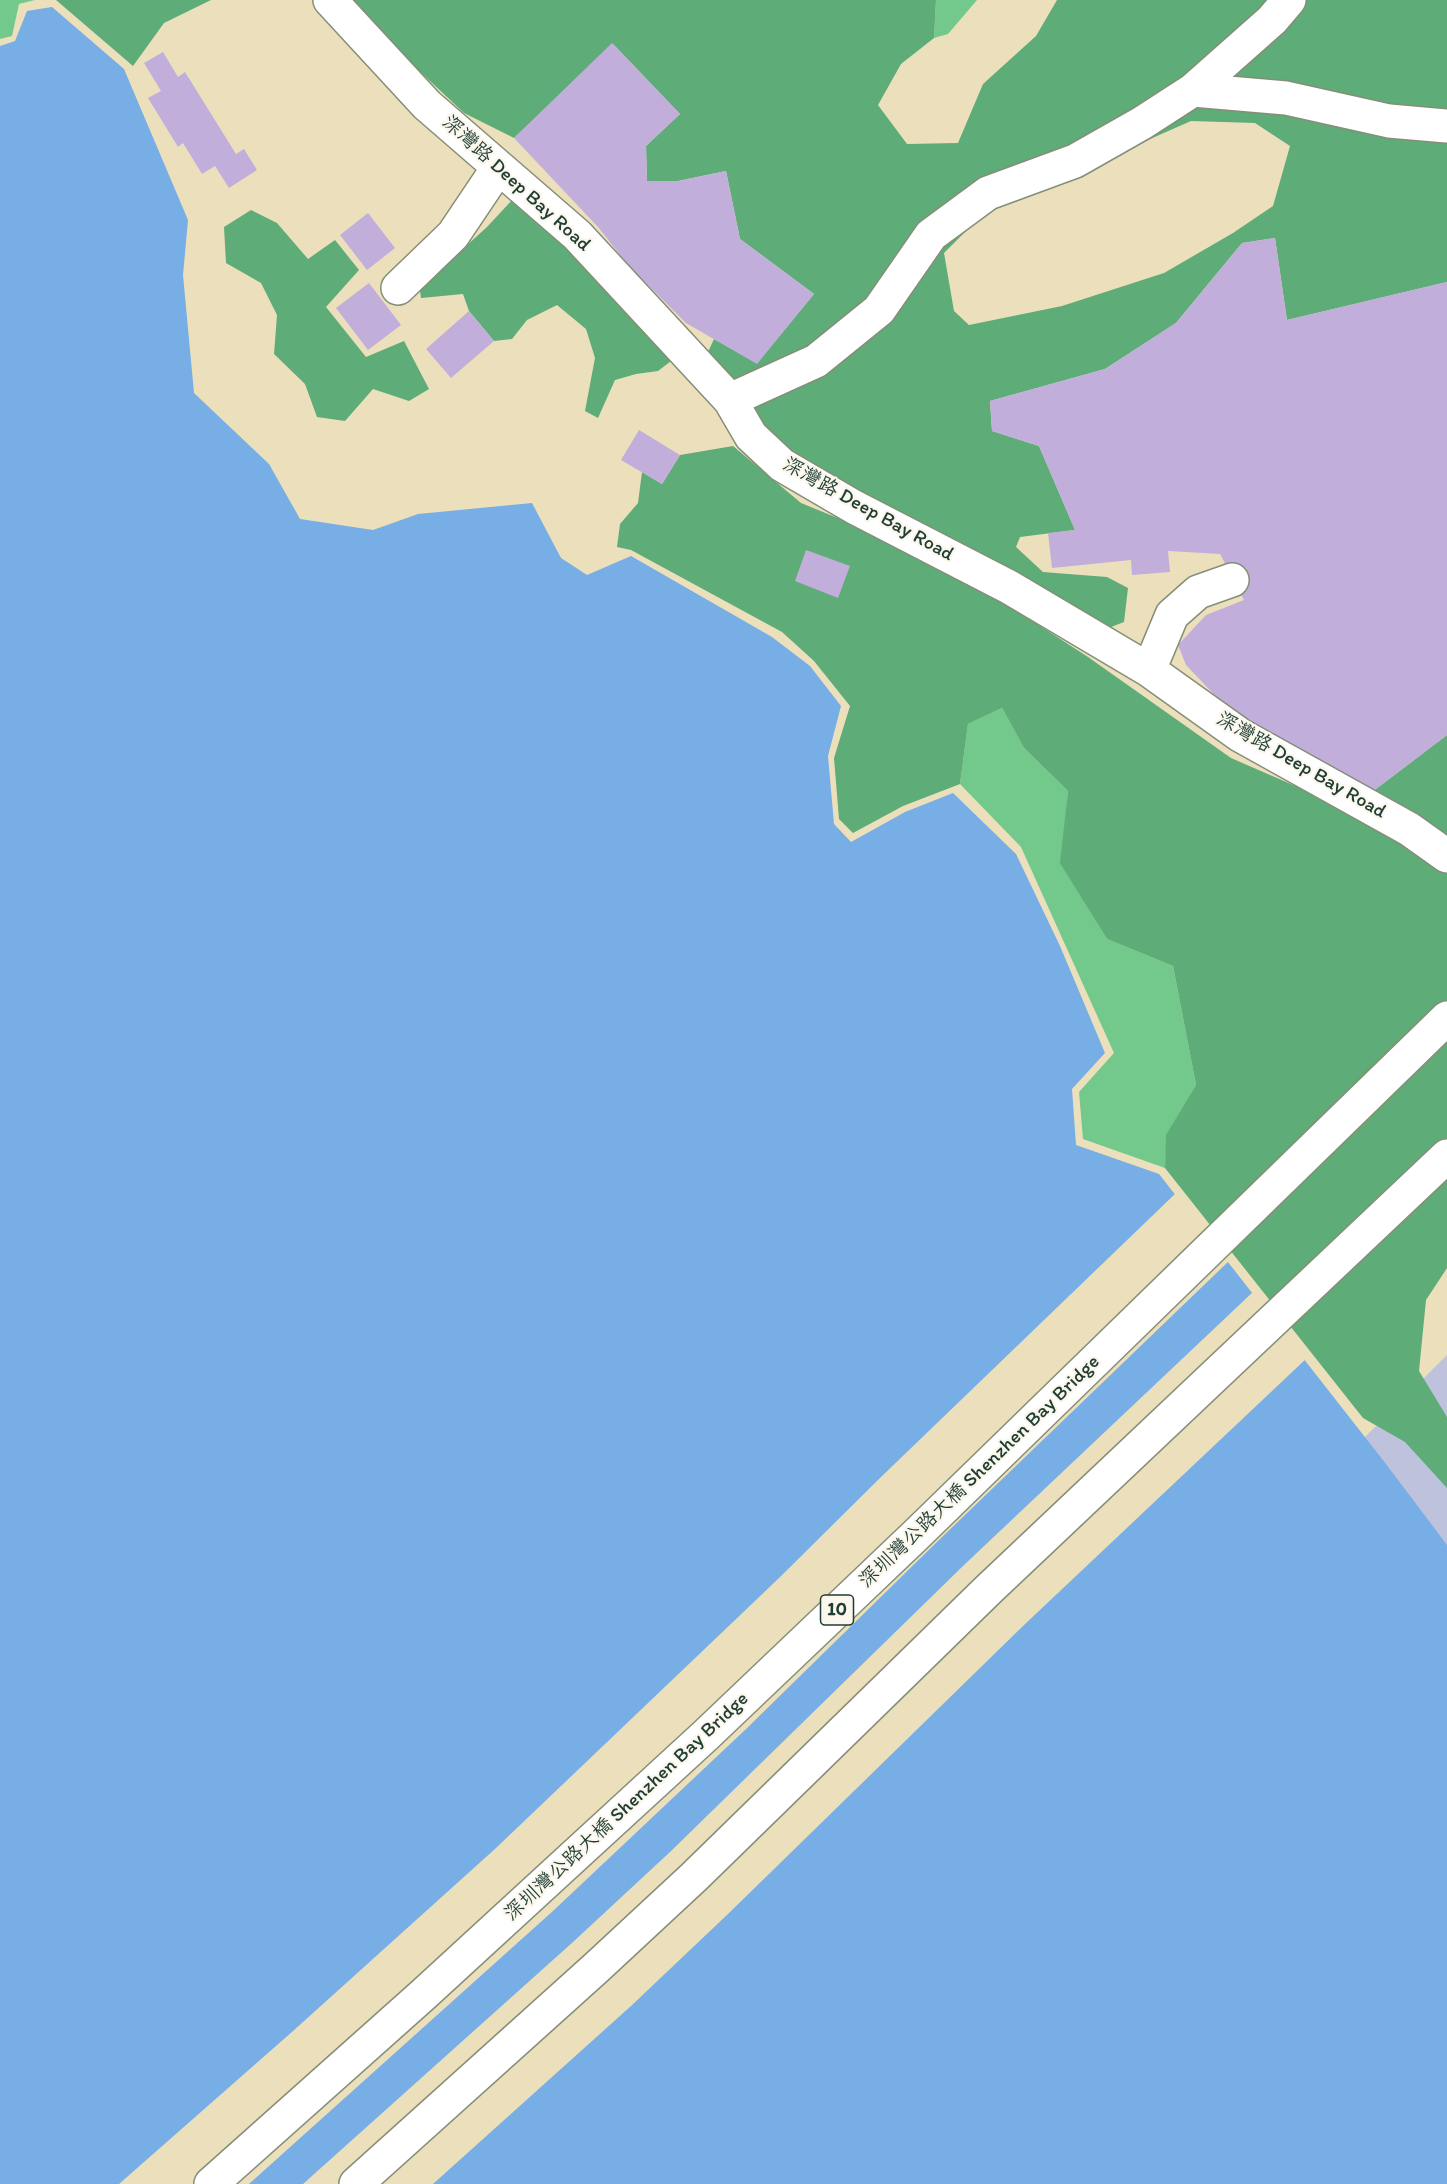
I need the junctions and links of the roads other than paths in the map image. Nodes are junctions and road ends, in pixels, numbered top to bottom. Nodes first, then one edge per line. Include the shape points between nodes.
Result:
1 (330, 0) edge
2 (1289, 0) edge
3 (1193, 90) junction
4 (1447, 126) edge
5 (498, 168) junction
6 (398, 288) dead end
7 (730, 400) junction
8 (1232, 580) dead end
9 (1149, 670) junction
10 (1447, 856) edge
11 (1447, 1018) edge
12 (1447, 1156) edge
13 (211, 2184) edge
14 (356, 2184) edge

1 - 5 main road, 深灣路 Deep Bay Road via 427,105
2 - 3 main road
3 - 4 main road via 1286,98 1389,121
3 - 7 main road via 1075,160 988,193 931,235 879,310 816,362
5 - 6 main road via 453,235
5 - 7 main road, 深灣路 Deep Bay Road via 577,235
7 - 9 main road, 深灣路 Deep Bay Road via 751,436 782,465 1009,587
8 - 9 main road via 1198,592 1172,615
9 - 10 main road, 深灣路 Deep Bay Road via 1240,735 1409,829
11 - 13 main road, 深圳灣公路大橋 Shenzhen Bay Bridge / 10 via 706,1734
12 - 14 main road via 997,1581 686,1885

